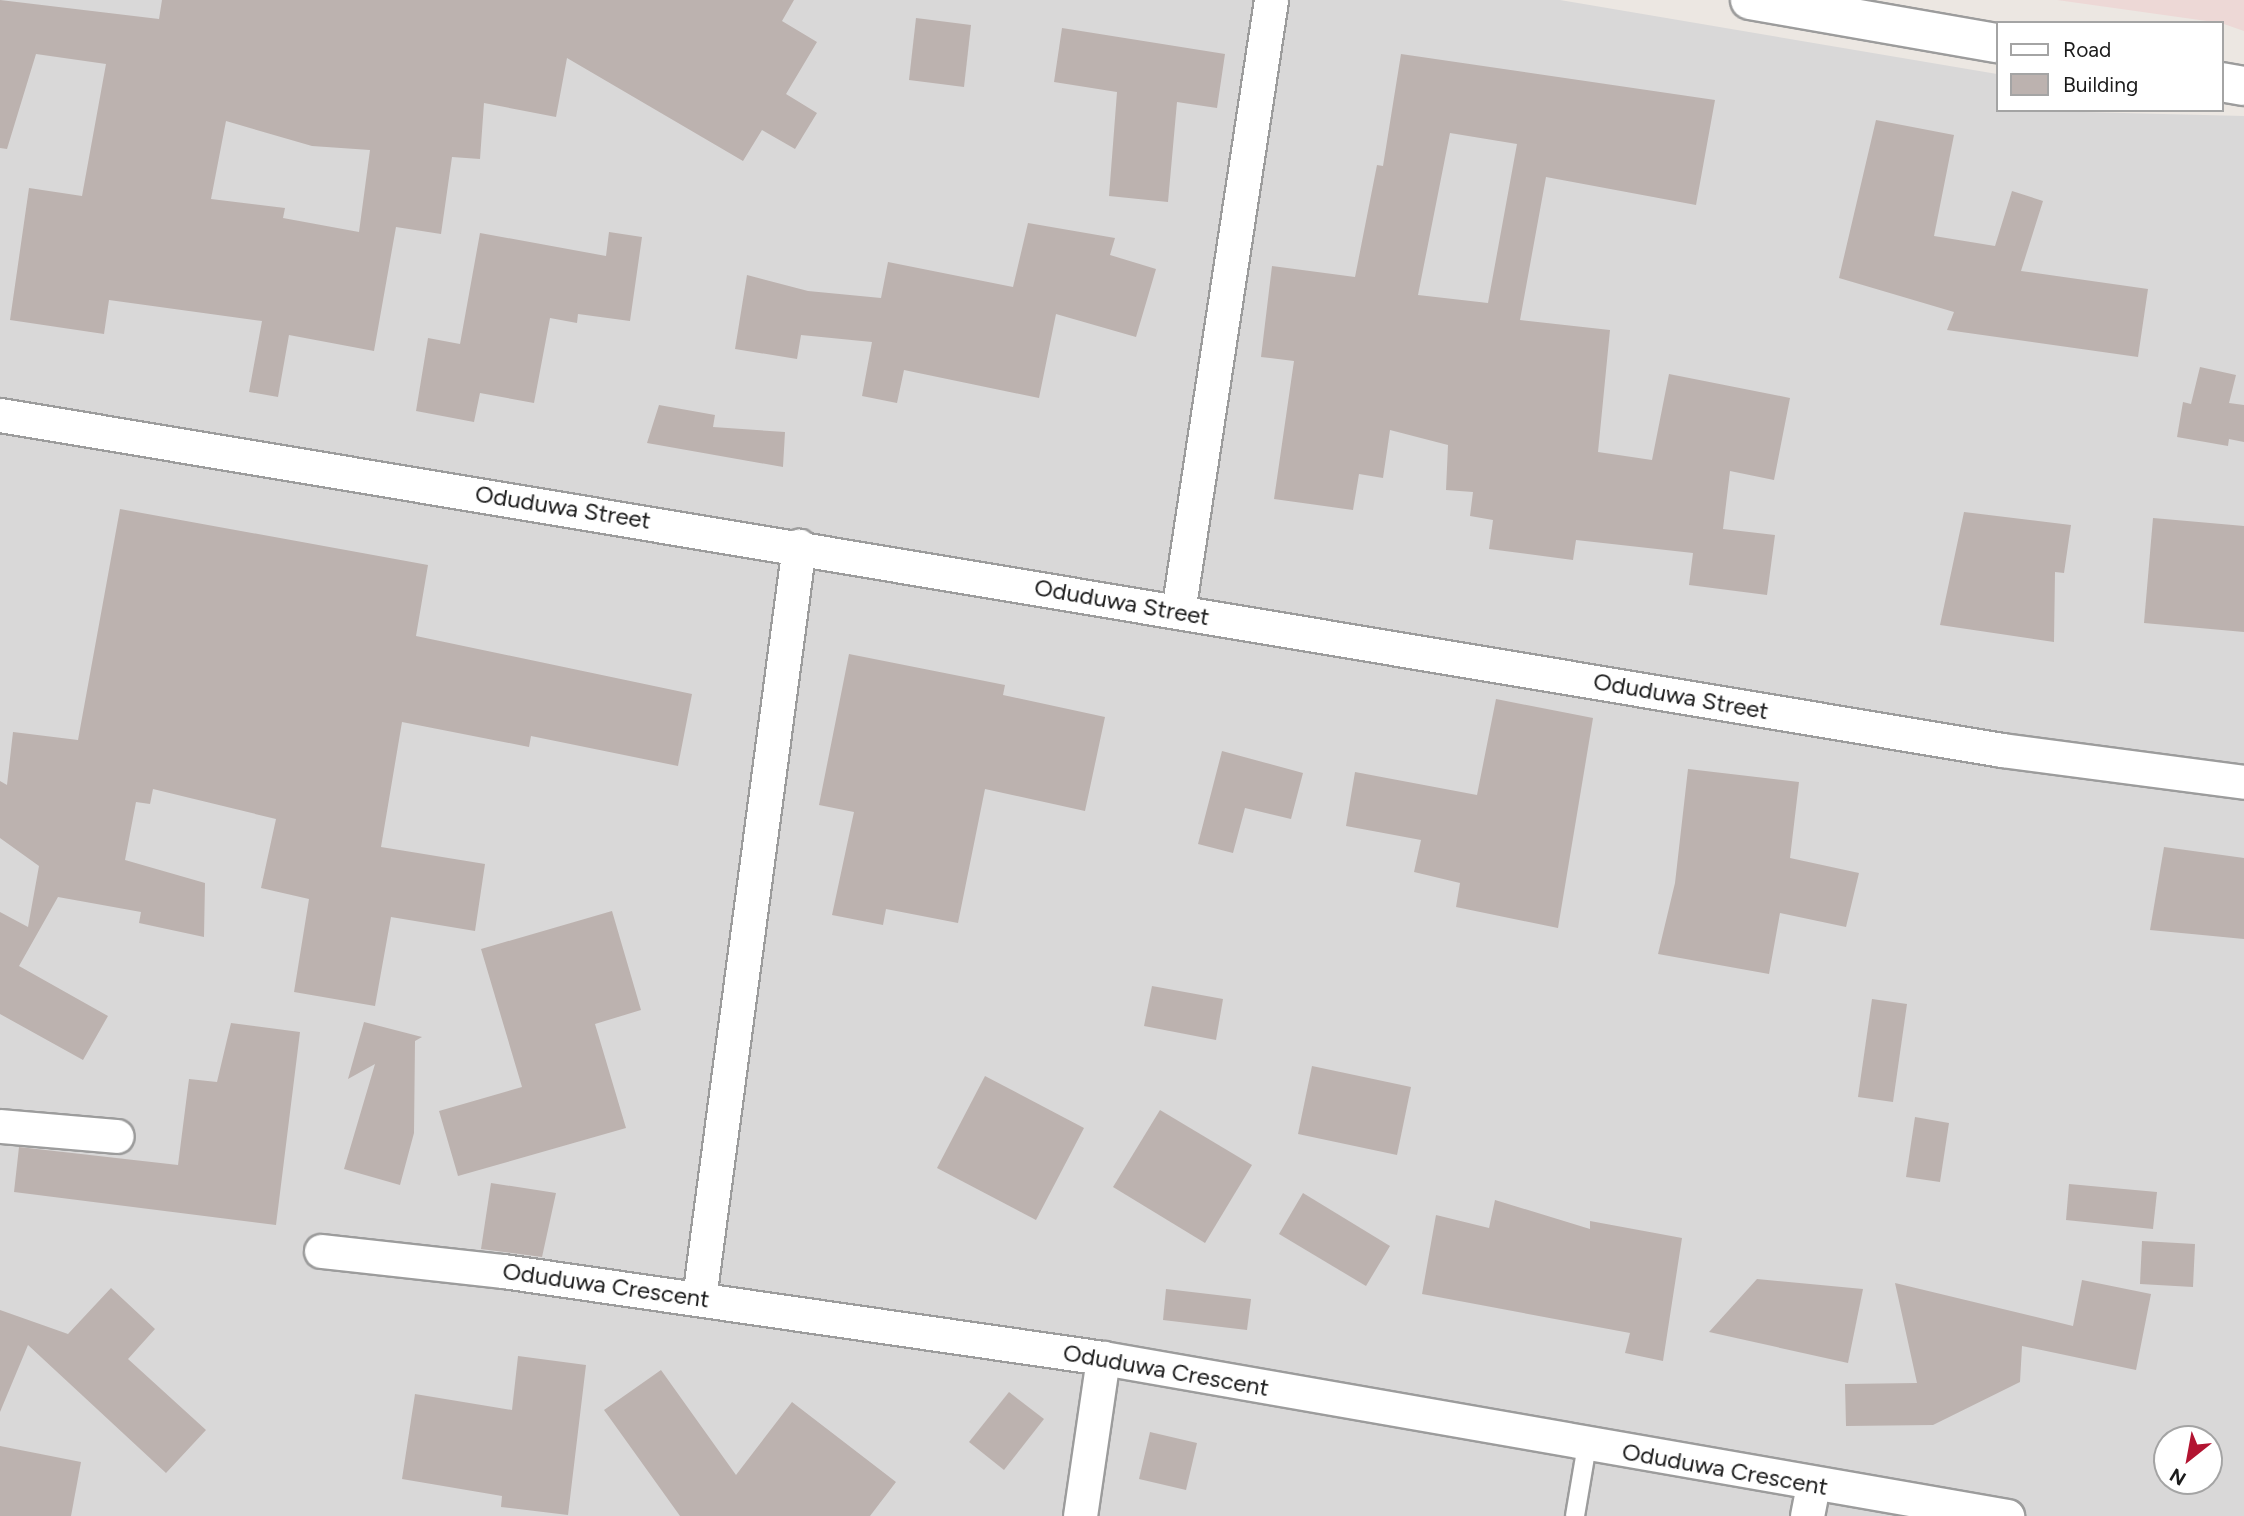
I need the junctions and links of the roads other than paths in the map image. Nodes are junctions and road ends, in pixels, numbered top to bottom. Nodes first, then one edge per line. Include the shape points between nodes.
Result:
1 (1271, 0) edge
2 (1750, 0) edge
3 (1996, 43) edge
4 (2223, 82) edge
5 (2244, 86) edge
6 (0, 415) edge
7 (799, 546) junction
8 (1178, 612) junction
9 (2244, 782) edge
10 (0, 1126) edge
11 (117, 1136) dead end
12 (321, 1251) dead end
13 (699, 1298) junction
14 (1104, 1358) junction
15 (1587, 1445) junction
16 (1810, 1500) edge
17 (1080, 1516) edge
18 (1575, 1516) edge
19 (2007, 1516) edge

1 - 8 street
2 - 3 street
4 - 5 street
6 - 7 street, Oduduwa Street
7 - 8 street, Oduduwa Street
7 - 13 street
8 - 9 street, Oduduwa Street via 2002,750
10 - 11 street
12 - 13 street, Oduduwa Crescent
13 - 14 street, Oduduwa Crescent
14 - 15 street, Oduduwa Crescent
14 - 17 street
15 - 16 street, Oduduwa Crescent
15 - 18 lane
16 - 19 street, Oduduwa Crescent

